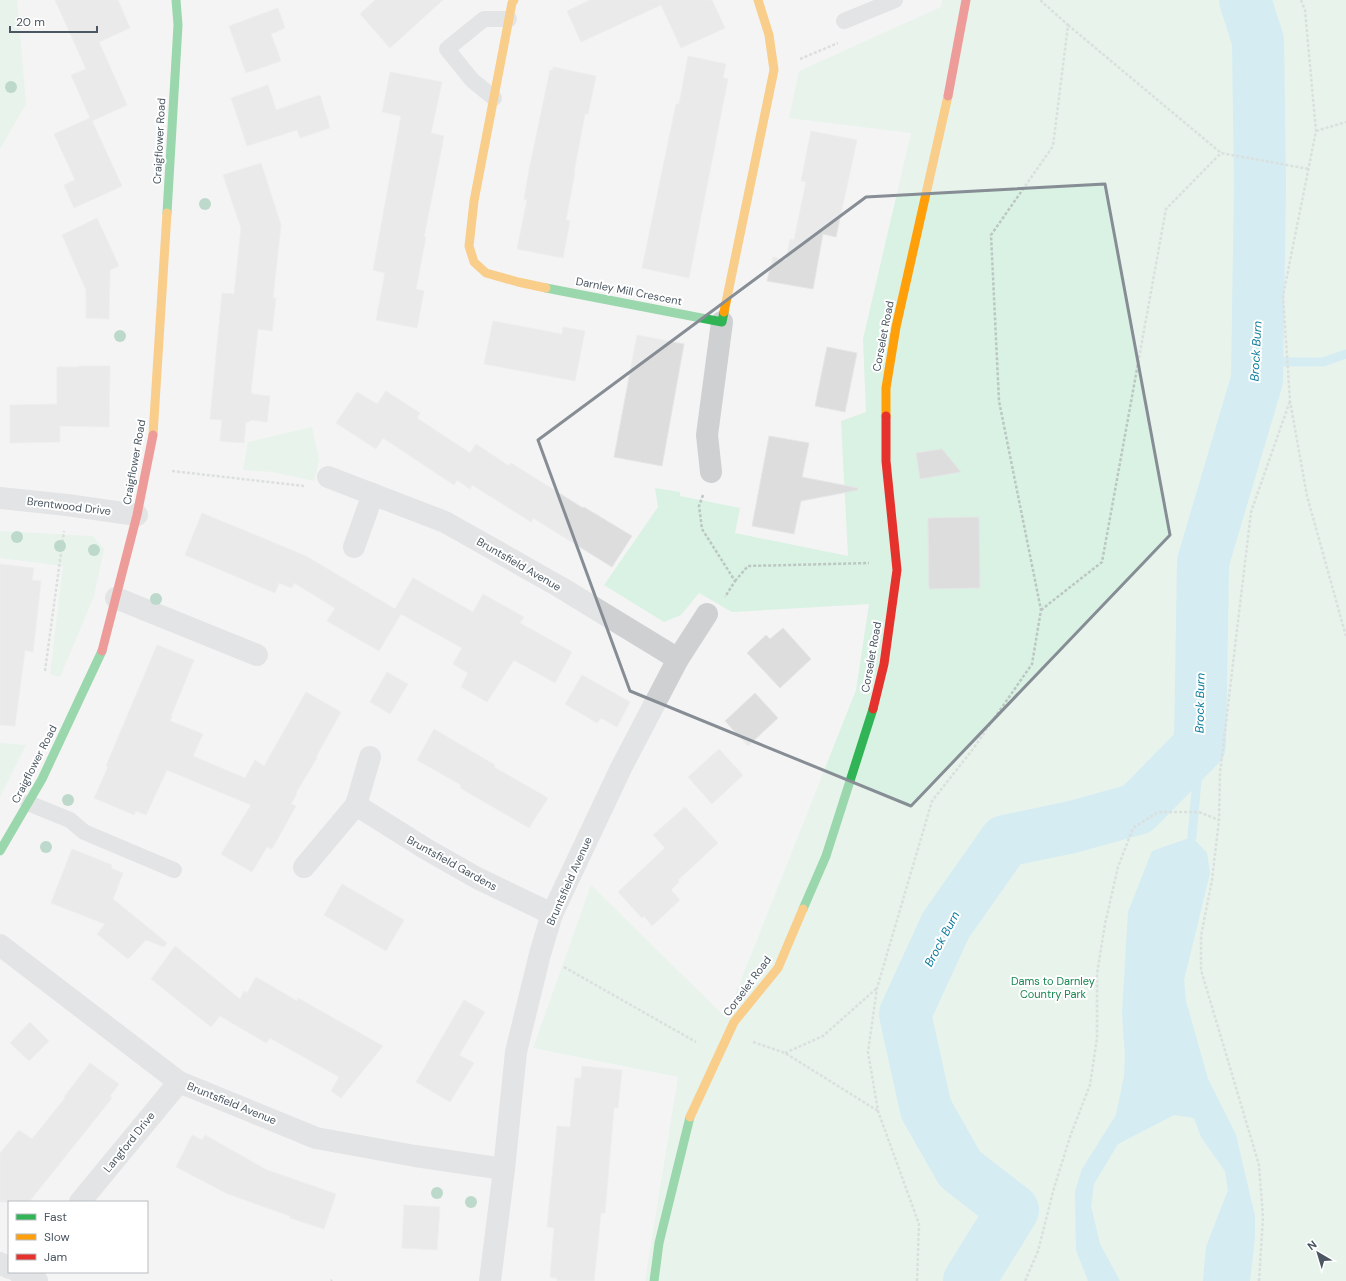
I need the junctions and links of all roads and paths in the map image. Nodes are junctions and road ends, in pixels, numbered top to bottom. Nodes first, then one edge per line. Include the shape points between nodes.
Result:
1 (176, 0) edge
2 (514, 0) edge
3 (758, 0) edge
4 (895, 0) edge
5 (966, 0) edge
6 (1040, 0) edge
7 (1301, 0) edge
8 (509, 19) junction
9 (844, 21) joint
10 (1068, 25) junction
11 (774, 70) junction
12 (494, 98) junction
13 (1346, 122) edge
14 (1316, 131) junction
15 (1221, 153) junction
16 (1310, 169) junction
17 (722, 322) junction
18 (1290, 401) junction
19 (146, 468) junction
20 (711, 472) joint
21 (328, 477) joint
22 (373, 494) junction
23 (0, 498) edge
24 (67, 505) junction
25 (138, 515) junction
26 (354, 547) dead end
27 (896, 562) junction
28 (735, 581) junction
29 (116, 598) junction
30 (1041, 610) junction
31 (707, 614) joint
32 (1346, 636) edge
33 (257, 655) dead end
34 (678, 658) junction
35 (45, 671) dead end
36 (370, 757) dead end
37 (28, 803) junction
38 (356, 805) junction
39 (1219, 820) junction
40 (0, 851) edge
41 (304, 867) dead end
42 (174, 870) dead end
43 (552, 914) junction
44 (0, 945) edge
45 (540, 954) junction
46 (877, 988) junction
47 (729, 1033) junction
48 (785, 1053) junction
49 (719, 1055) junction
50 (179, 1082) junction
51 (878, 1111) junction
52 (504, 1169) junction
53 (81, 1201) edge
54 (20, 1273) edge
55 (37, 1281) edge
56 (490, 1281) edge
57 (654, 1281) edge
58 (917, 1281) edge
59 (1025, 1281) edge
60 (1259, 1281) edge

1 - 19 street, Craigflower Road via 178,25 153,433
2 - 8 street, Darnley Mill Crescent
3 - 11 street via 772,46
4 - 9 lane
5 - 27 street, Corselet Road via 943,122 896,327 886,388 886,461
6 - 10 path
7 - 14 path via 1305,10
8 - 12 street, Darnley Mill Crescent
8 - 12 lane via 484,19 447,49 472,80
9 - 11 path via 847,40
10 - 15 path
10 - 30 path via 1053,146 991,235 999,401
11 - 17 street
12 - 17 street, Darnley Mill Crescent via 474,201 469,246 474,262 486,273 518,282
13 - 14 path
14 - 16 path
15 - 16 path
15 - 30 path via 1166,209 1102,562
16 - 18 path via 1283,296
17 - 20 street via 707,435
18 - 32 path via 1308,496
18 - 39 path via 1251,512 1220,773
19 - 21 path via 312,487
19 - 25 street, Craigflower Road
20 - 28 path via 699,506 702,529
21 - 22 street, Bruntsfield Avenue
22 - 26 street
22 - 34 street, Bruntsfield Avenue via 445,522
23 - 24 street, Brentwood Drive
24 - 25 street, Brentwood Drive
24 - 35 path
25 - 29 street, Craigflower Road
27 - 28 path via 748,566
27 - 47 street, Corselet Road via 884,664 877,698 826,856 778,968 734,1022
28 - 31 path via 714,616
29 - 33 street
29 - 37 street, Craigflower Road via 102,653
30 - 46 path via 1032,664 973,749 932,801
31 - 34 street, Bruntsfield Avenue
34 - 43 street, Bruntsfield Avenue via 621,768
36 - 38 street
37 - 40 street, Craigflower Road
37 - 42 lane via 70,820 84,832
38 - 41 street
38 - 43 street, Bruntsfield Gardens via 477,878
39 - 59 path via 1199,812 1158,812 1133,828 1118,867 1105,924 1097,974 1097,1038 1090,1085 1058,1175 1038,1251
39 - 60 path via 1212,880 1201,936 1201,970 1259,1165 1263,1217
43 - 45 street, Bruntsfield Avenue
44 - 50 street, Bruntsfield Avenue
45 - 49 path
45 - 52 street, Bruntsfield Avenue via 516,1052
46 - 48 path via 824,1036
46 - 51 path via 868,1052
47 - 48 path
47 - 49 street, Corselet Road
48 - 51 path
49 - 57 street, Corselet Road via 690,1119 659,1243
50 - 52 street, Bruntsfield Avenue via 316,1138
50 - 53 street, Langford Drive
51 - 58 path via 919,1224
52 - 56 street, Bruntsfield Avenue
54 - 55 street

